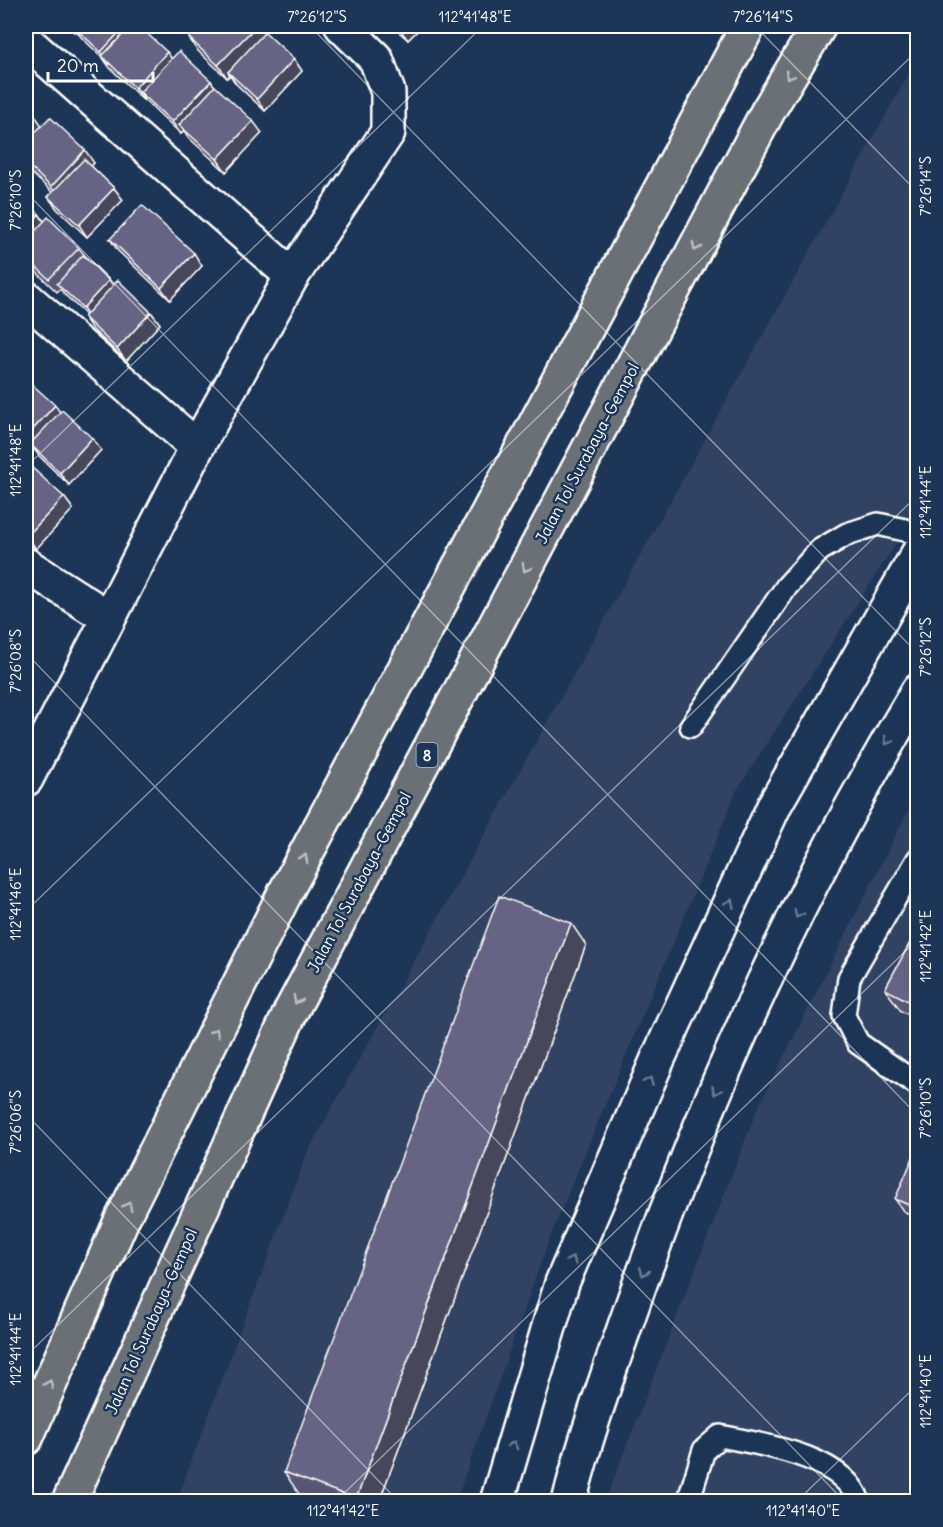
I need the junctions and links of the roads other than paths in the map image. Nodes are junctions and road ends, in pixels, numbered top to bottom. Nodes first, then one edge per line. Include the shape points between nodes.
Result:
1 (342, 26) edge
2 (748, 26) edge
3 (819, 26) edge
4 (26, 41) edge
5 (292, 276) junction
6 (26, 298) edge
7 (197, 447) junction
8 (918, 533) edge
9 (918, 554) edge
10 (26, 565) edge
11 (107, 617) junction
12 (918, 691) edge
13 (691, 726) dead end
14 (26, 779) edge
15 (918, 859) edge
16 (918, 1085) edge
17 (26, 1438) edge
18 (69, 1502) edge
19 (497, 1502) edge
20 (568, 1502) edge
21 (688, 1502) edge
22 (859, 1502) edge

1 - 5 street via 376,59 388,92 388,132
17 -> 2 highway via 123,1217 285,893
3 -> 18 highway, Jalan Tol Surabaya–Gempol / 8 via 762,121 291,1011
4 - 5 street
5 - 7 street
6 - 7 street
7 - 11 street
8 - 13 lane via 878,524 847,534 820,550 787,586
19 -> 9 street via 562,1283 657,1062 775,804
10 - 11 street
11 - 14 street
12 -> 20 street via 868,773 753,1006 667,1206 581,1452
15 - 16 lane via 849,978 844,1016 858,1043
21 - 22 lane via 704,1450 720,1436 783,1448 828,1468 856,1491

